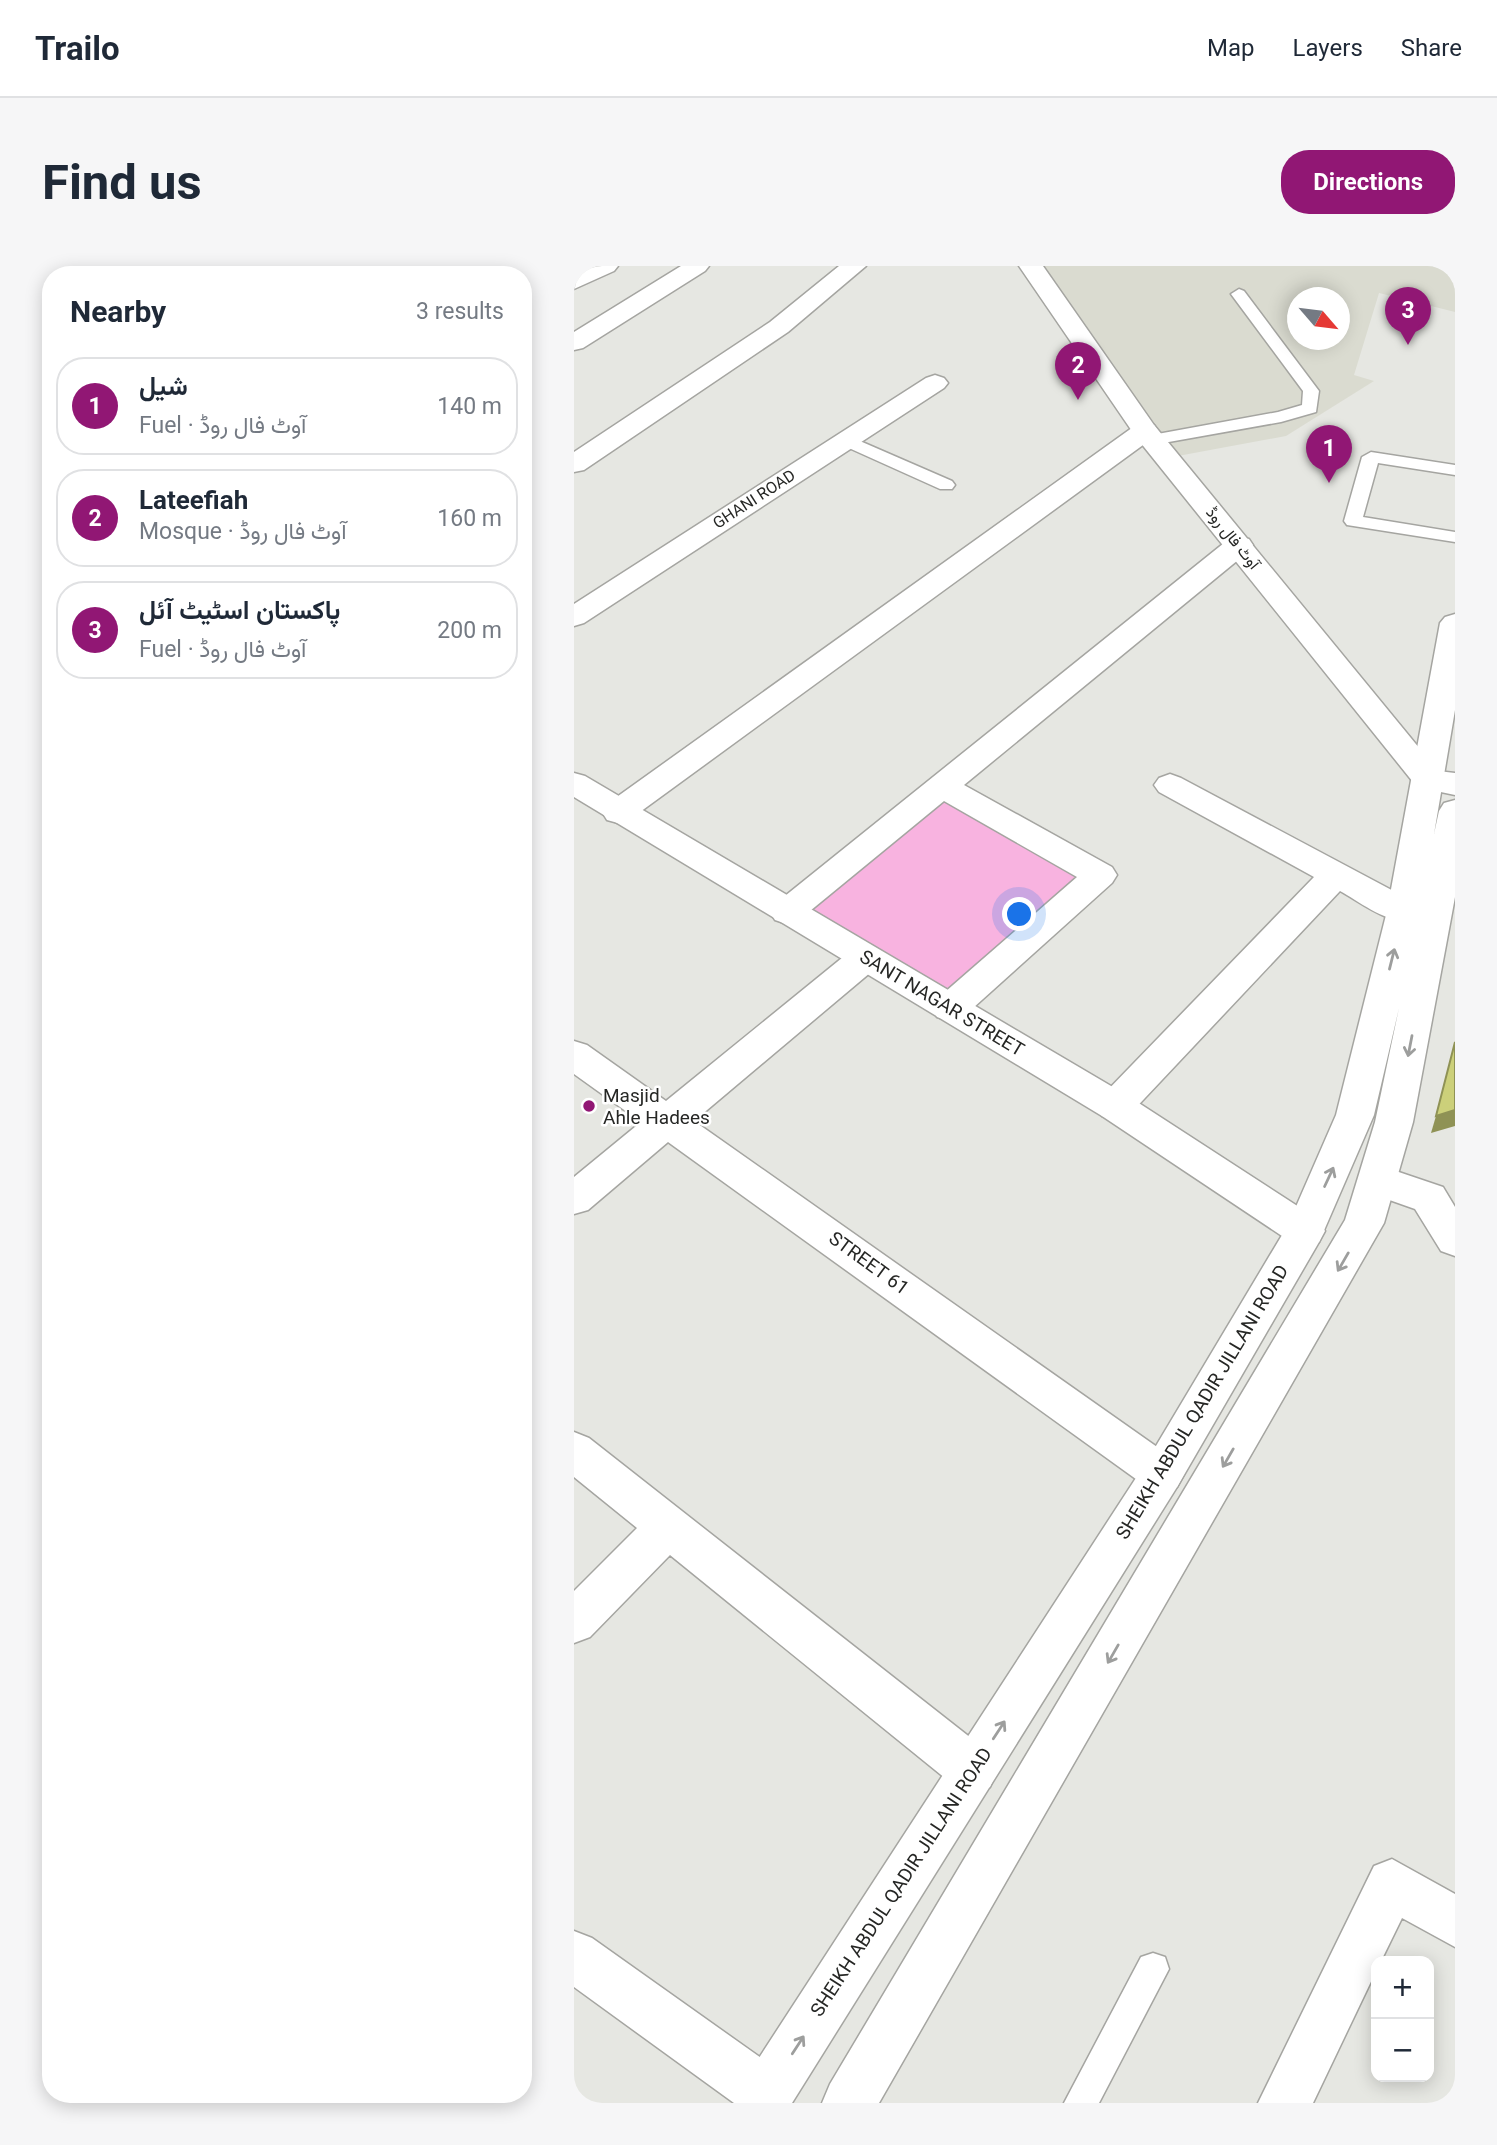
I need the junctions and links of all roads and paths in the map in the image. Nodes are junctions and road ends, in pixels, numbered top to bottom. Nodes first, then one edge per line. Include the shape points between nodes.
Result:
1 (606, 266) edge
2 (697, 266) edge
3 (854, 266) edge
4 (1031, 266) edge
5 (574, 282) edge
6 (1239, 294) dead end
7 (574, 343) edge
8 (935, 383) dead end
9 (1148, 435) junction
10 (846, 440) junction
11 (574, 464) edge
12 (1455, 470) edge
13 (946, 485) dead end
14 (1455, 537) edge
15 (1239, 545) junction
16 (579, 607) edge
17 (1455, 623) edge
18 (574, 783) edge
19 (1170, 785) dead end
20 (942, 786) junction
21 (1446, 792) edge
22 (618, 812) junction
23 (1337, 873) junction
24 (1426, 906) edge
25 (787, 912) junction
26 (865, 958) junction
27 (950, 1008) junction
28 (574, 1055) edge
29 (1115, 1106) junction
30 (669, 1120) junction
31 (1378, 1180) junction
32 (574, 1199) edge
33 (1305, 1231) junction
34 (1455, 1240) edge
35 (574, 1451) edge
36 (1162, 1474) junction
37 (668, 1527) junction
38 (574, 1622) edge
39 (973, 1770) junction
40 (1455, 1922) edge
41 (574, 1956) edge
42 (1153, 1969) dead end
43 (764, 2099) edge
44 (849, 2103) edge
45 (1082, 2103) edge
46 (1285, 2103) edge

1 - 5 street
2 - 7 street
3 - 11 street via 779,327
4 - 9 street, آوٹ فال روڈ
6 - 9 lane via 1311,391 1310,408 1281,417
8 - 10 street, GHANI ROAD
9 - 15 street, آوٹ فال روڈ
9 - 22 street
10 - 13 lane
10 - 16 street, GHANI ROAD
12 - 14 lane via 1371,457 1353,521
15 - 20 street
15 - 21 street, آوٹ فال روڈ
17 - 21 street, SHEIKH ABDUL QADIR JILLANI ROAD
18 - 22 street, SANT NAGAR STREET
19 - 23 street
20 - 25 street
20 - 27 street via 1100,875
21 - 24 street, SHEIKH ABDUL QADIR JILLANI ROAD
22 - 25 street, SANT NAGAR STREET
23 - 24 street
23 - 29 street
24 -> 31 street, SHEIKH ABDUL QADIR JILLANI ROAD via 1394,1122
33 -> 24 street, SHEIKH ABDUL QADIR JILLANI ROAD via 1355,1115
25 - 26 street, SANT NAGAR STREET
26 - 27 street, SANT NAGAR STREET
26 - 30 street
27 - 29 street, SANT NAGAR STREET
28 - 30 street, STREET 61
29 - 33 street, SANT NAGAR STREET
30 - 32 street
30 - 36 street, STREET 61
31 - 34 street via 1429,1198
31 -> 44 street, SHEIKH ABDUL QADIR JILLANI ROAD via 1347,1256
33 - 36 street, SHEIKH ABDUL QADIR JILLANI ROAD
35 - 37 street
39 -> 36 street, SHEIKH ABDUL QADIR JILLANI ROAD
37 - 38 street
37 - 39 street
43 -> 39 street, SHEIKH ABDUL QADIR JILLANI ROAD
40 - 46 street via 1392,1884
41 - 43 street
42 - 45 lane

